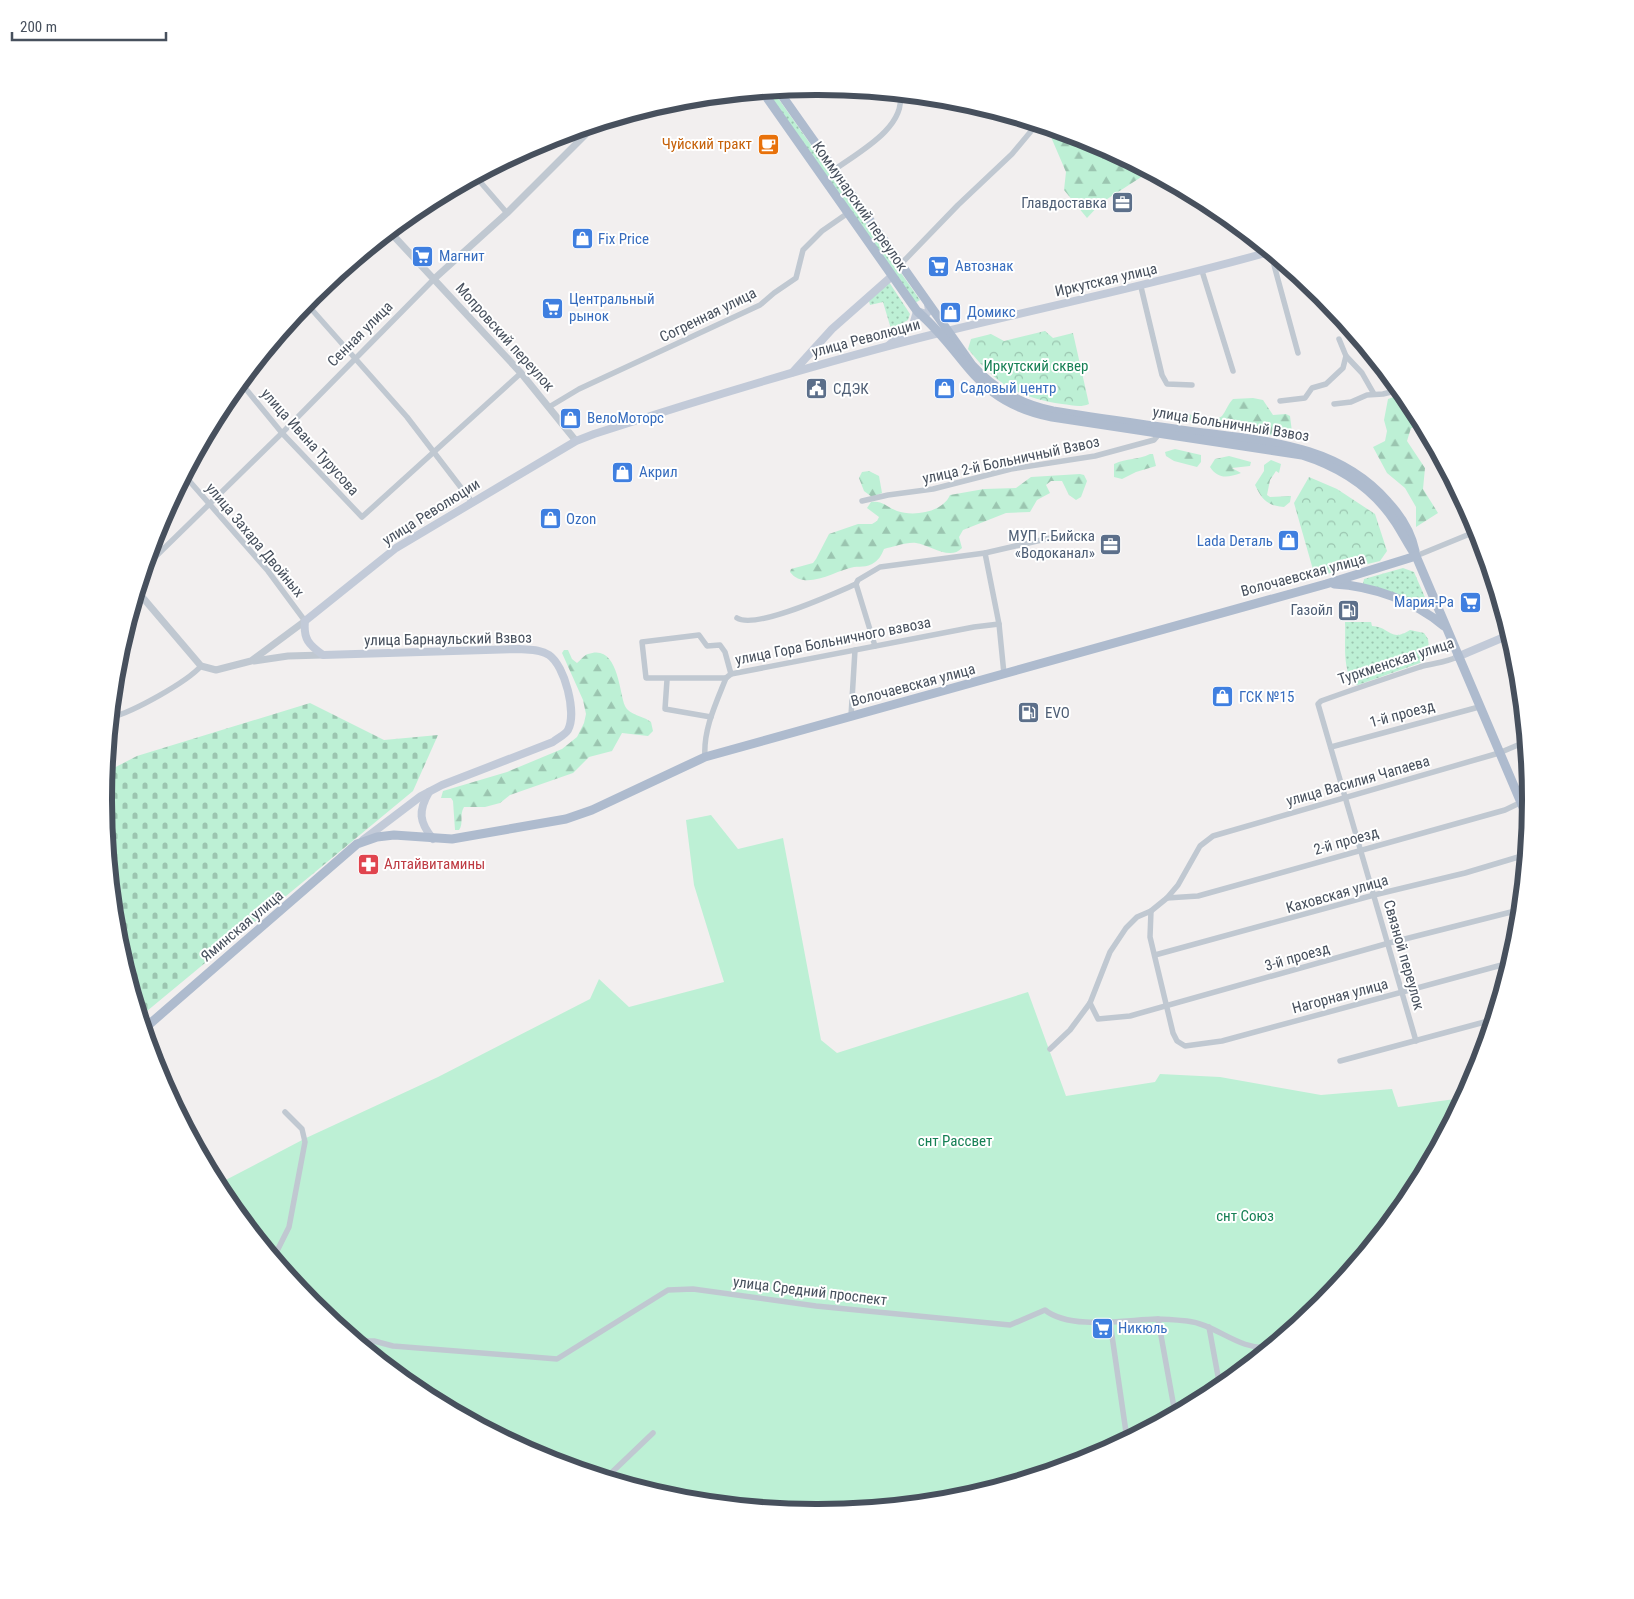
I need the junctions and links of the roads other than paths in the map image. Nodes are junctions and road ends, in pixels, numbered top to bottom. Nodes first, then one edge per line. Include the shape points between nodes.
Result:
1 (783, 96) edge
2 (767, 97) edge
3 (900, 100) edge
4 (1033, 129) edge
5 (585, 134) edge
6 (577, 137) edge
7 (579, 140) junction
8 (834, 170) junction
9 (480, 181) edge
10 (507, 213) junction
11 (848, 213) junction
12 (394, 237) edge
13 (1263, 255) edge
14 (1273, 262) edge
15 (900, 265) junction
16 (1202, 271) junction
17 (892, 276) junction
18 (434, 279) junction
19 (1141, 286) junction
20 (928, 304) junction
21 (311, 309) edge
22 (917, 311) junction
23 (944, 332) junction
24 (1339, 339) dead end
25 (885, 347) junction
26 (1298, 352) dead end
27 (1346, 356) junction
28 (356, 358) junction
29 (1232, 371) dead end
30 (521, 373) junction
31 (792, 373) junction
32 (1192, 385) dead end
33 (245, 388) edge
34 (1391, 392) edge
35 (1374, 394) junction
36 (1280, 401) dead end
37 (1334, 404) dead end
38 (549, 407) junction
39 (282, 433) junction
40 (1160, 433) junction
41 (576, 441) junction
42 (434, 451) junction
43 (189, 481) edge
44 (862, 501) dead end
45 (472, 502) junction
46 (210, 504) junction
47 (1072, 533) dead end
48 (1470, 534) edge
49 (985, 553) junction
50 (157, 555) edge
51 (1416, 556) junction
52 (856, 584) junction
53 (1326, 584) junction
54 (143, 598) edge
55 (737, 618) dead end
56 (305, 621) junction
57 (999, 624) junction
58 (1444, 626) junction
59 (1502, 638) edge
60 (875, 646) junction
61 (855, 650) junction
62 (323, 655) junction
63 (1457, 657) junction
64 (251, 662) junction
65 (201, 666) junction
66 (1004, 674) junction
67 (728, 676) junction
68 (666, 680) junction
69 (1319, 702) joint
70 (1479, 706) junction
71 (118, 715) edge
72 (851, 716) junction
73 (711, 717) junction
74 (1519, 744) edge
75 (1331, 747) junction
76 (1499, 752) junction
77 (705, 757) junction
78 (430, 791) junction
79 (1346, 796) junction
80 (1521, 802) joint
81 (433, 839) junction
82 (357, 844) junction
83 (1361, 850) junction
84 (1519, 857) edge
85 (1374, 895) junction
86 (1167, 898) junction
87 (1151, 910) junction
88 (1512, 912) edge
89 (1389, 943) junction
90 (1155, 955) junction
91 (1501, 965) edge
92 (1402, 992) junction
93 (1090, 1003) junction
94 (1168, 1007) junction
95 (1485, 1022) edge
96 (149, 1023) edge
97 (1416, 1041) junction
98 (1050, 1049) dead end
99 (1340, 1061) dead end
100 (285, 1112) dead end
101 (277, 1251) edge
102 (1158, 1319) junction
103 (1110, 1322) junction
104 (1209, 1327) junction
105 (367, 1341) edge
106 (1260, 1347) edge
107 (1218, 1378) edge
108 (1174, 1407) edge
109 (1126, 1432) edge
110 (653, 1433) dead end
111 (611, 1473) edge

1 - 8 main road, Коммунарский переулок
2 - 11 main road, Коммунарский переулок
3 - 8 street via 899,113 891,126
4 - 15 street via 1012,154
5 - 7 street, Сенная улица
6 - 7 street
7 - 10 street, Сенная улица
8 - 15 main road, Коммунарский переулок
9 - 10 street
10 - 18 street, Сенная улица
11 - 17 main road, Коммунарский переулок
11 - 38 street, Согренная улица via 811,241 801,255 796,278 760,305 579,389
12 - 18 street, Мопровский переулок
13 - 16 main road, Иркутская улица
14 - 26 street
15 - 20 main road, Коммунарский переулок
16 - 19 main road, Иркутская улица
16 - 29 street
17 - 22 main road, Коммунарский переулок
17 - 31 main road, улица Революции via 832,329
18 - 28 street, Сенная улица
18 - 30 street, Мопровский переулок
19 - 23 main road, Иркутская улица
19 - 32 street via 1162,375 1167,384
20 - 22 main road via 926,314
20 - 23 main road, Коммунарский переулок
21 - 28 street
22 - 23 main road, Коммунарский переулок
22 - 25 main road via 913,325
23 - 25 main road, улица Революции
23 - 40 main road, улица Больничный Взвоз via 977,380 1011,404 1052,417
23 - 51 main road, улица Больничный Взвоз via 980,374 1001,391 1026,404 1069,414 1280,443 1338,462 1368,483 1394,508 1412,539
24 - 27 street
25 - 31 main road, улица Революции
27 - 35 street via 1362,373
27 - 36 street via 1343,368 1326,384 1312,388 1305,398
28 - 39 street, Сенная улица
28 - 42 street
30 - 38 street, Мопровский переулок
30 - 42 street
31 - 41 main road, улица Революции
33 - 39 street, улица Ивана Турусова
34 - 35 street
35 - 37 street
38 - 41 street, Мопровский переулок
39 - 42 street, улица Ивана Турусова via 362,517
39 - 46 street, Сенная улица
40 - 44 street, улица 2-й Больничный Взвоз via 1154,440 1095,456 1011,469 920,492
40 - 51 main road, улица Больничный Взвоз via 1279,450 1335,468 1378,499
41 - 45 main road, улица Революции
42 - 45 street
43 - 46 street, улица Захара Двойных
45 - 56 main road, улица Революции via 396,548
46 - 50 street, Сенная улица
46 - 56 street, улица Захара Двойных via 268,571
47 - 49 street
48 - 51 street, Волочаевская улица
49 - 52 street via 880,567
49 - 57 street
51 - 53 main road, Волочаевская улица
51 - 58 main road
52 - 55 street via 825,599 777,614 748,621
52 - 60 street
53 - 58 main road via 1357,587 1400,600
53 - 66 main road, Волочаевская улица
54 - 65 street
56 - 62 main road via 306,640
56 - 64 street, улица Революции
57 - 60 street, улица Гора Больничного взвоза
57 - 66 street
58 - 63 main road
59 - 63 main road, Туркменская улица
60 - 61 street, улица Гора Больничного взвоза
61 - 67 street, улица Гора Больничного взвоза
61 - 72 street
62 - 64 street, улица Барнаульский Взвоз
62 - 78 main road, улица Барнаульский Взвоз via 519,649 539,651 552,657 571,702 572,718 566,733 553,742
63 - 69 street, Туркменская улица
63 - 70 main road
64 - 65 street, улица Революции via 216,670
65 - 71 street via 183,681
66 - 72 main road, Волочаевская улица
67 - 68 street
67 - 68 street via 725,652 720,645 707,646 699,635 642,642 646,678
67 - 73 street, улица Гора Больничного взвоза
68 - 73 street via 665,709
69 - 75 street, Связной переулок
70 - 75 street, 1-й проезд
70 - 76 main road
72 - 77 main road, Волочаевская улица
73 - 77 street, улица Гора Больничного взвоза via 705,739
74 - 76 street, улица Василия Чапаева
75 - 79 street, Связной переулок
76 - 79 street, улица Василия Чапаева
76 - 80 main road
77 - 81 main road, Волочаевская улица via 566,819 452,839
78 - 81 main road via 420,812 424,828
78 - 82 main road, улица Барнаульский Взвоз
79 - 83 street, Связной переулок
79 - 86 street, улица Василия Чапаева via 1213,836 1200,846
80 - 83 street, 2-й проезд via 1505,810
81 - 82 main road, Волочаевская улица via 394,835
82 - 96 main road, Яминская улица
83 - 85 street, Связной переулок
83 - 86 street, 2-й проезд via 1198,896
84 - 85 street, Каховская улица
85 - 89 street, Связной переулок
85 - 90 street, Каховская улица
86 - 87 street
87 - 90 street via 1149,929
87 - 93 street via 1131,922 1119,937 1107,958
88 - 89 street, 3-й проезд
89 - 92 street, Связной переулок
89 - 94 street, 3-й проезд
90 - 94 street
91 - 92 street, Нагорная улица
92 - 94 street, Нагорная улица via 1222,1041 1188,1046 1177,1041
92 - 97 street, Связной переулок
93 - 94 street, 3-й проезд via 1096,1017 1104,1020
93 - 98 street via 1070,1030
95 - 97 street
97 - 99 street
100 - 101 street via 300,1126 305,1142 289,1227
102 - 103 street, улица Средний проспект
102 - 104 street, улица Средний проспект
102 - 108 street
103 - 105 street, улица Средний проспект via 1055,1318 1044,1310 1010,1325 693,1290 668,1290 557,1359 393,1346
103 - 109 street
104 - 106 street, улица Средний проспект via 1244,1344
104 - 107 street
110 - 111 street

